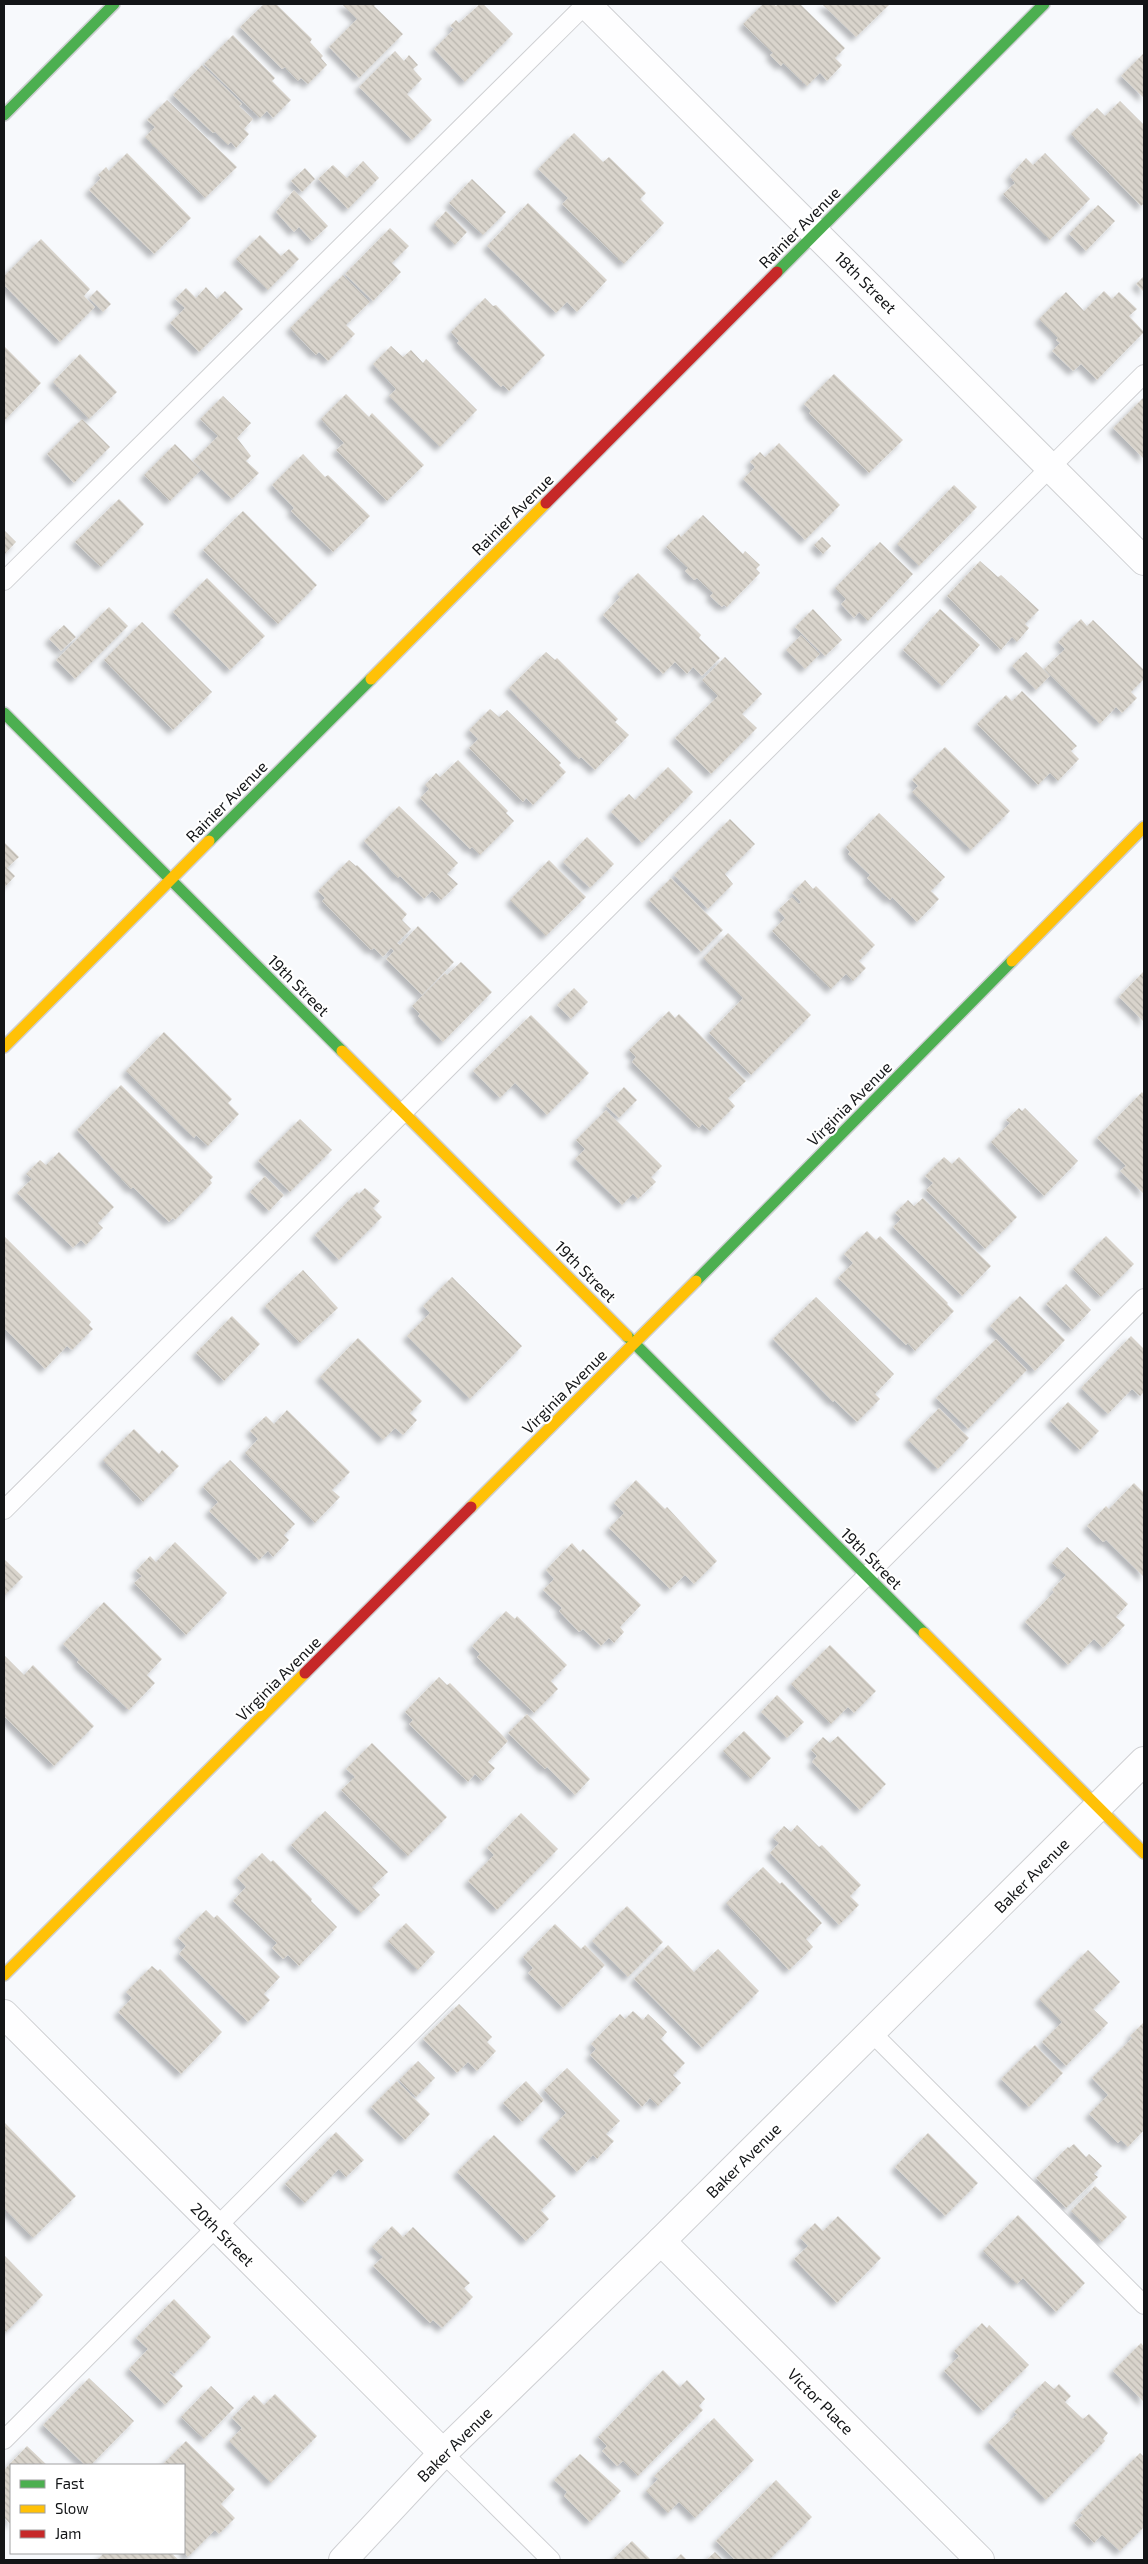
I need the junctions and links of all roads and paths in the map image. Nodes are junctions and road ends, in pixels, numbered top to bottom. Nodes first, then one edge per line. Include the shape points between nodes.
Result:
1 (114, 4) edge
2 (586, 4) edge
3 (1044, 4) edge
4 (4, 115) edge
5 (816, 232) junction
6 (1144, 374) edge
7 (1051, 468) junction
8 (1144, 561) edge
9 (4, 581) edge
10 (4, 713) edge
11 (1144, 827) edge
12 (170, 880) junction
13 (4, 1047) edge
14 (404, 1112) junction
15 (1144, 1298) edge
16 (635, 1343) junction
17 (4, 1510) edge
18 (865, 1575) junction
19 (1144, 1762) edge
20 (1099, 1808) junction
21 (1144, 1853) edge
22 (4, 1975) edge
23 (4, 2014) edge
24 (872, 2033) junction
25 (216, 2226) junction
26 (661, 2241) junction
27 (1144, 2305) edge
28 (4, 2440) edge
29 (443, 2453) junction
30 (343, 2560) edge
31 (551, 2560) edge
32 (980, 2560) edge

1 - 4 street
2 - 5 street, 18th Street
2 - 9 lane
3 - 5 street, Rainier Avenue
5 - 7 street, 18th Street
5 - 12 street, Rainier Avenue
6 - 7 lane
7 - 8 street, 18th Street
7 - 14 lane
10 - 12 street, 19th Street
11 - 16 street, Virginia Avenue
12 - 13 street, Rainier Avenue
12 - 14 street, 19th Street
14 - 16 street, 19th Street
14 - 17 lane
15 - 18 lane
16 - 18 street, 19th Street
16 - 22 street, Virginia Avenue
18 - 20 street, 19th Street
18 - 25 lane
19 - 20 street, Baker Avenue
20 - 21 street, 19th Street
20 - 24 street, Baker Avenue
23 - 25 street, 20th Street
24 - 26 street, Baker Avenue
24 - 27 lane
25 - 28 lane
25 - 29 street, 20th Street
26 - 29 street, Baker Avenue
26 - 32 street, Victor Place
29 - 30 street, Baker Avenue
29 - 31 lane

